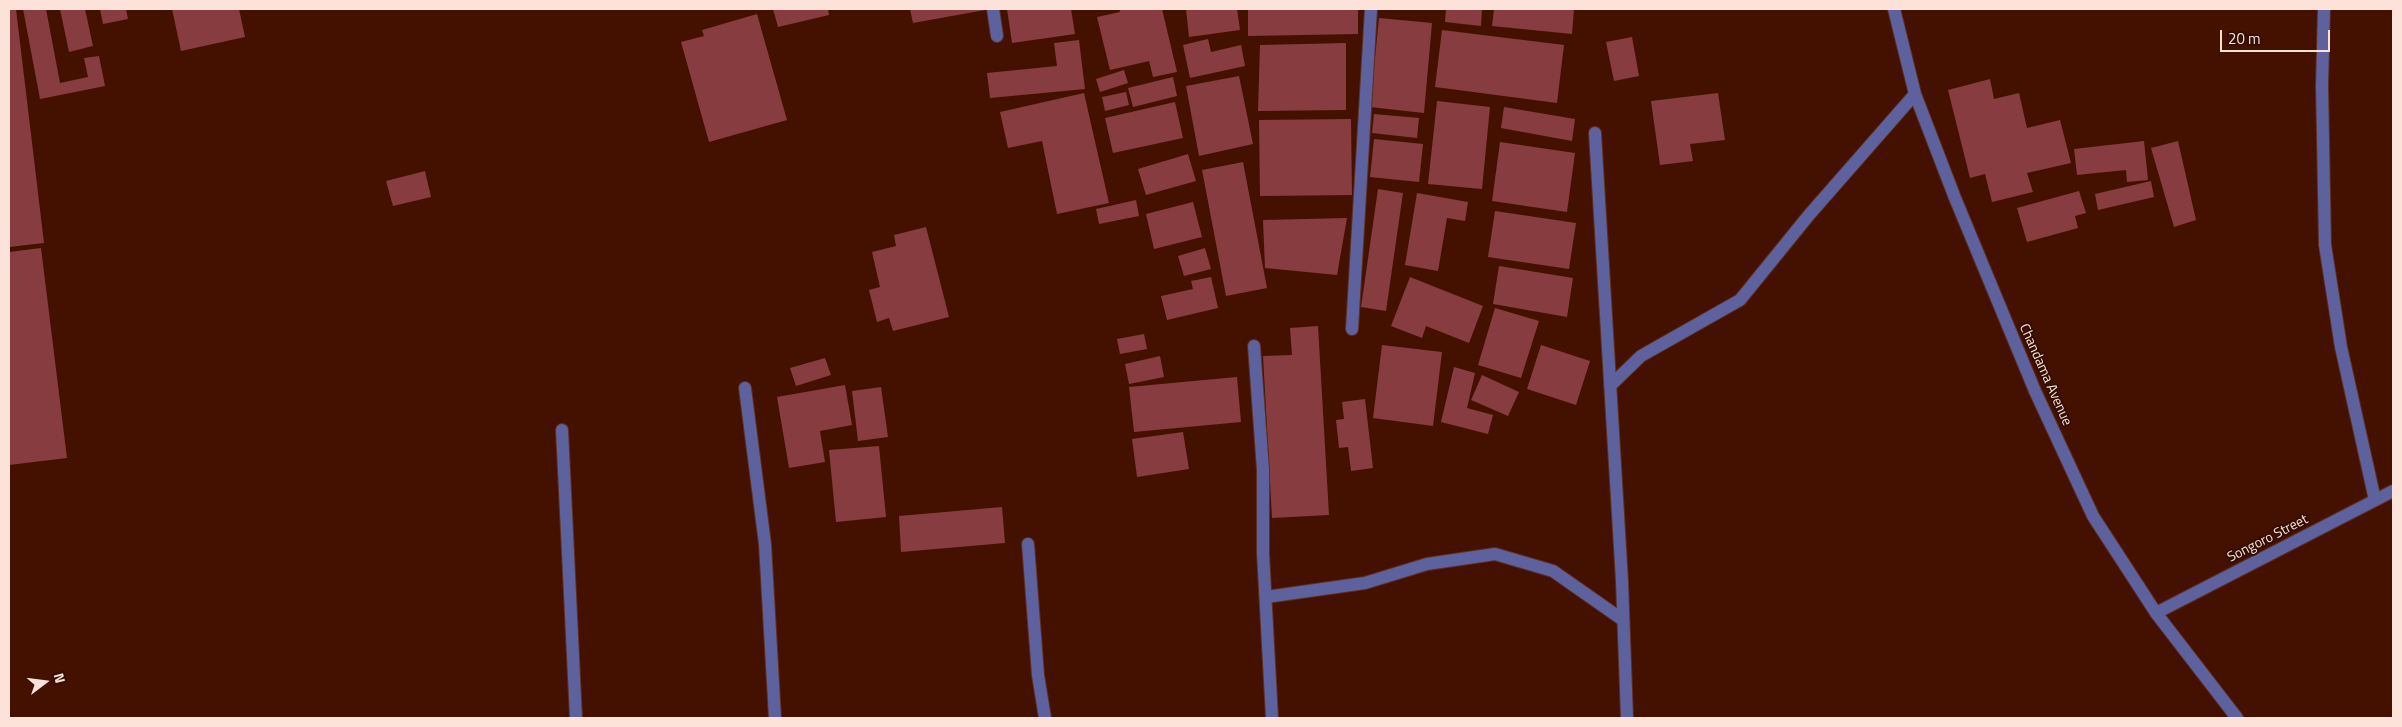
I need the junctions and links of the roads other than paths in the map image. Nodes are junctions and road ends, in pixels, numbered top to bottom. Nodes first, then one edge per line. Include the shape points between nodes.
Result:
1 (993, 9) edge
2 (1371, 9) edge
3 (1894, 9) edge
4 (2324, 9) edge
5 (997, 36) dead end
6 (1915, 94) junction
7 (1595, 133) dead end
8 (1352, 330) dead end
9 (1254, 346) dead end
10 (1610, 386) junction
11 (744, 388) dead end
12 (562, 430) dead end
13 (2393, 491) edge
14 (2375, 500) junction
15 (1028, 544) dead end
16 (1266, 596) junction
17 (2156, 613) junction
18 (1623, 620) junction
19 (576, 718) edge
20 (775, 718) edge
21 (1045, 718) edge
22 (1272, 718) edge
23 (1627, 718) edge
24 (2237, 718) edge

1 - 5 street
2 - 8 street
3 - 6 street, Chandama Avenue
4 - 14 street via 2322,85 2326,245 2341,346
6 - 10 street via 1740,300 1641,356
6 - 17 street, Chandama Avenue via 1991,288 2093,516
7 - 10 street
9 - 16 street via 1263,470
10 - 18 street
11 - 20 street via 765,544
12 - 19 street
13 - 14 street, Songoro Street
14 - 17 street, Songoro Street
15 - 21 street via 1038,675
16 - 18 street via 1365,583 1427,564 1495,554 1554,571
16 - 22 street
17 - 24 street, Chandama Avenue
18 - 23 street

